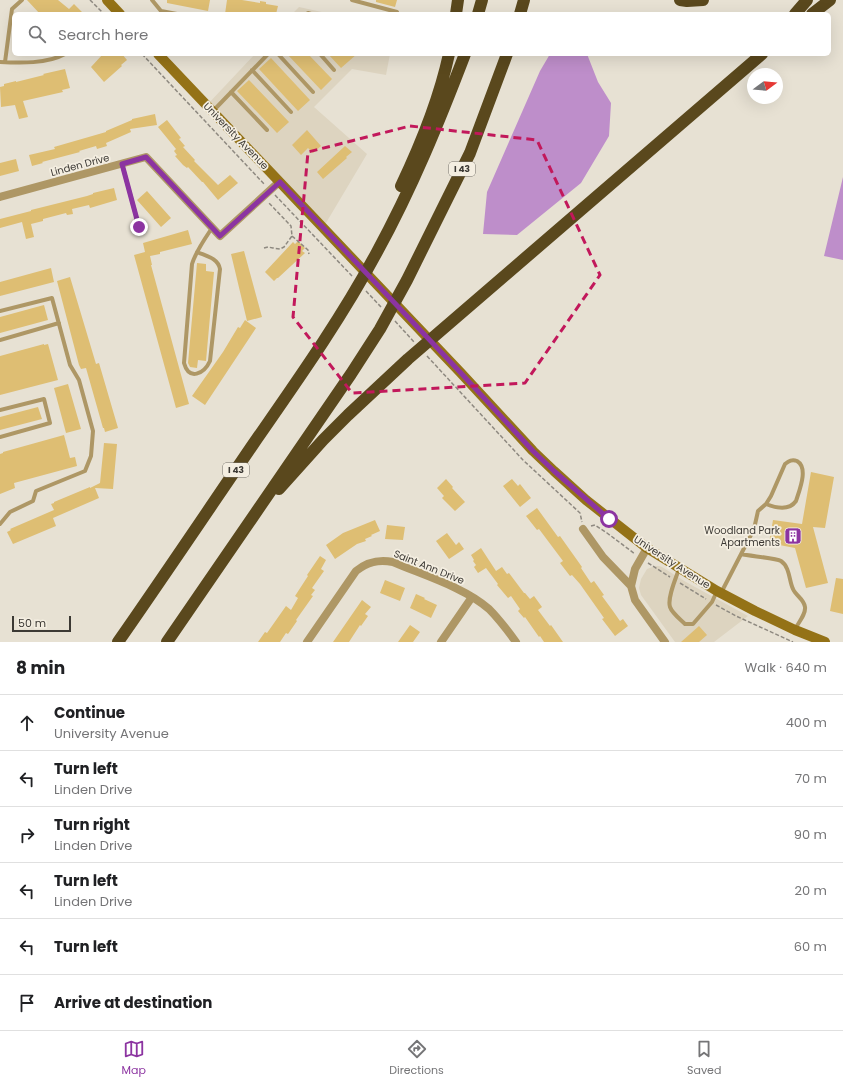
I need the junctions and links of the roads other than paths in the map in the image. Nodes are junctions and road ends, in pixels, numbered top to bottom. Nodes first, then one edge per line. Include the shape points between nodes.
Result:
1 (22, 0) edge
2 (107, 0) edge
3 (152, 0) edge
4 (352, 0) edge
5 (458, 0) edge
6 (482, 0) edge
7 (524, 0) edge
8 (680, 0) edge
9 (702, 0) edge
10 (807, 0) edge
11 (830, 0) edge
12 (115, 12) edge
13 (166, 12) edge
14 (397, 12) dead end
15 (456, 12) edge
16 (479, 12) edge
17 (521, 12) edge
18 (797, 12) edge
19 (815, 12) edge
20 (61, 56) edge
21 (160, 56) edge
22 (266, 56) edge
23 (280, 56) edge
24 (322, 56) edge
25 (448, 56) edge
26 (464, 56) edge
27 (506, 56) edge
28 (760, 56) edge
29 (0, 62) edge
30 (5, 62) junction
31 (252, 70) junction
32 (334, 70) dead end
33 (232, 92) junction
34 (313, 92) dead end
35 (213, 112) junction
36 (291, 112) dead end
37 (267, 130) dead end
38 (122, 164) junction
39 (280, 182) junction
40 (0, 197) edge
41 (139, 227) dead end
42 (212, 228) junction
43 (375, 249) junction
44 (197, 252) junction
45 (0, 312) edge
46 (58, 323) junction
47 (0, 340) edge
48 (0, 410) edge
49 (0, 437) edge
50 (261, 504) junction
51 (766, 504) junction
52 (0, 524) edge
53 (582, 529) dead end
54 (647, 548) junction
55 (742, 554) junction
56 (680, 569) junction
57 (631, 586) junction
58 (719, 592) junction
59 (472, 597) junction
60 (795, 630) junction
61 (118, 642) edge
62 (167, 642) edge
63 (307, 642) edge
64 (441, 642) edge
65 (516, 642) edge
66 (665, 642) edge
67 (826, 642) edge

1 - 30 lane via 12,9
2 - 12 main road
3 - 13 lane via 161,11
4 - 14 lane
5 - 15 highway
6 - 16 highway
7 - 17 highway
8 - 9 highway
10 - 18 highway
11 - 19 highway
20 - 30 lane via 27,63
21 - 35 main road, University Avenue
22 - 31 lane
23 - 34 lane
24 - 32 lane
25 - 43 highway via 432,113
26 - 43 highway via 429,147 398,213
27 - 50 highway, I 43 via 470,153 407,280 351,374
28 - 50 highway via 408,359 348,414 281,488
29 - 30 lane
31 - 33 lane
31 - 36 lane
33 - 35 lane
33 - 37 lane
35 - 39 main road, University Avenue
38 - 40 street, Linden Drive
38 - 41 lane
38 - 42 street, Linden Drive via 146,157
39 - 42 street via 220,236
39 - 54 main road, University Avenue via 538,456 586,500
42 - 44 lane
43 - 61 highway, I 43 via 353,283 352,297 302,374
44 - 44 lane via 192,264 184,363 188,372 194,374 204,371 210,361 220,269 215,259
45 - 46 lane via 52,298
46 - 47 lane
46 - 52 lane via 70,365 79,380 93,430 91,456 85,471 36,491 34,501 10,512
48 - 49 lane via 44,399 50,423
50 - 62 highway, I 43
51 - 51 lane via 785,464 792,460 799,463 803,472 796,501 782,508
51 - 55 lane via 758,511 754,529
53 - 57 street via 603,557
54 - 56 main road, University Avenue
54 - 57 street via 635,569
55 - 58 lane
55 - 60 lane via 778,560 784,564 792,589 804,604 804,612
56 - 58 main road, University Avenue
56 - 58 lane via 669,605 685,624 693,624
57 - 66 street via 635,600
58 - 60 main road, University Avenue
59 - 63 street, Saint Ann Drive via 393,562 370,562 353,575
59 - 64 street
59 - 65 street, Saint Ann Drive via 489,609
60 - 67 main road, University Avenue

